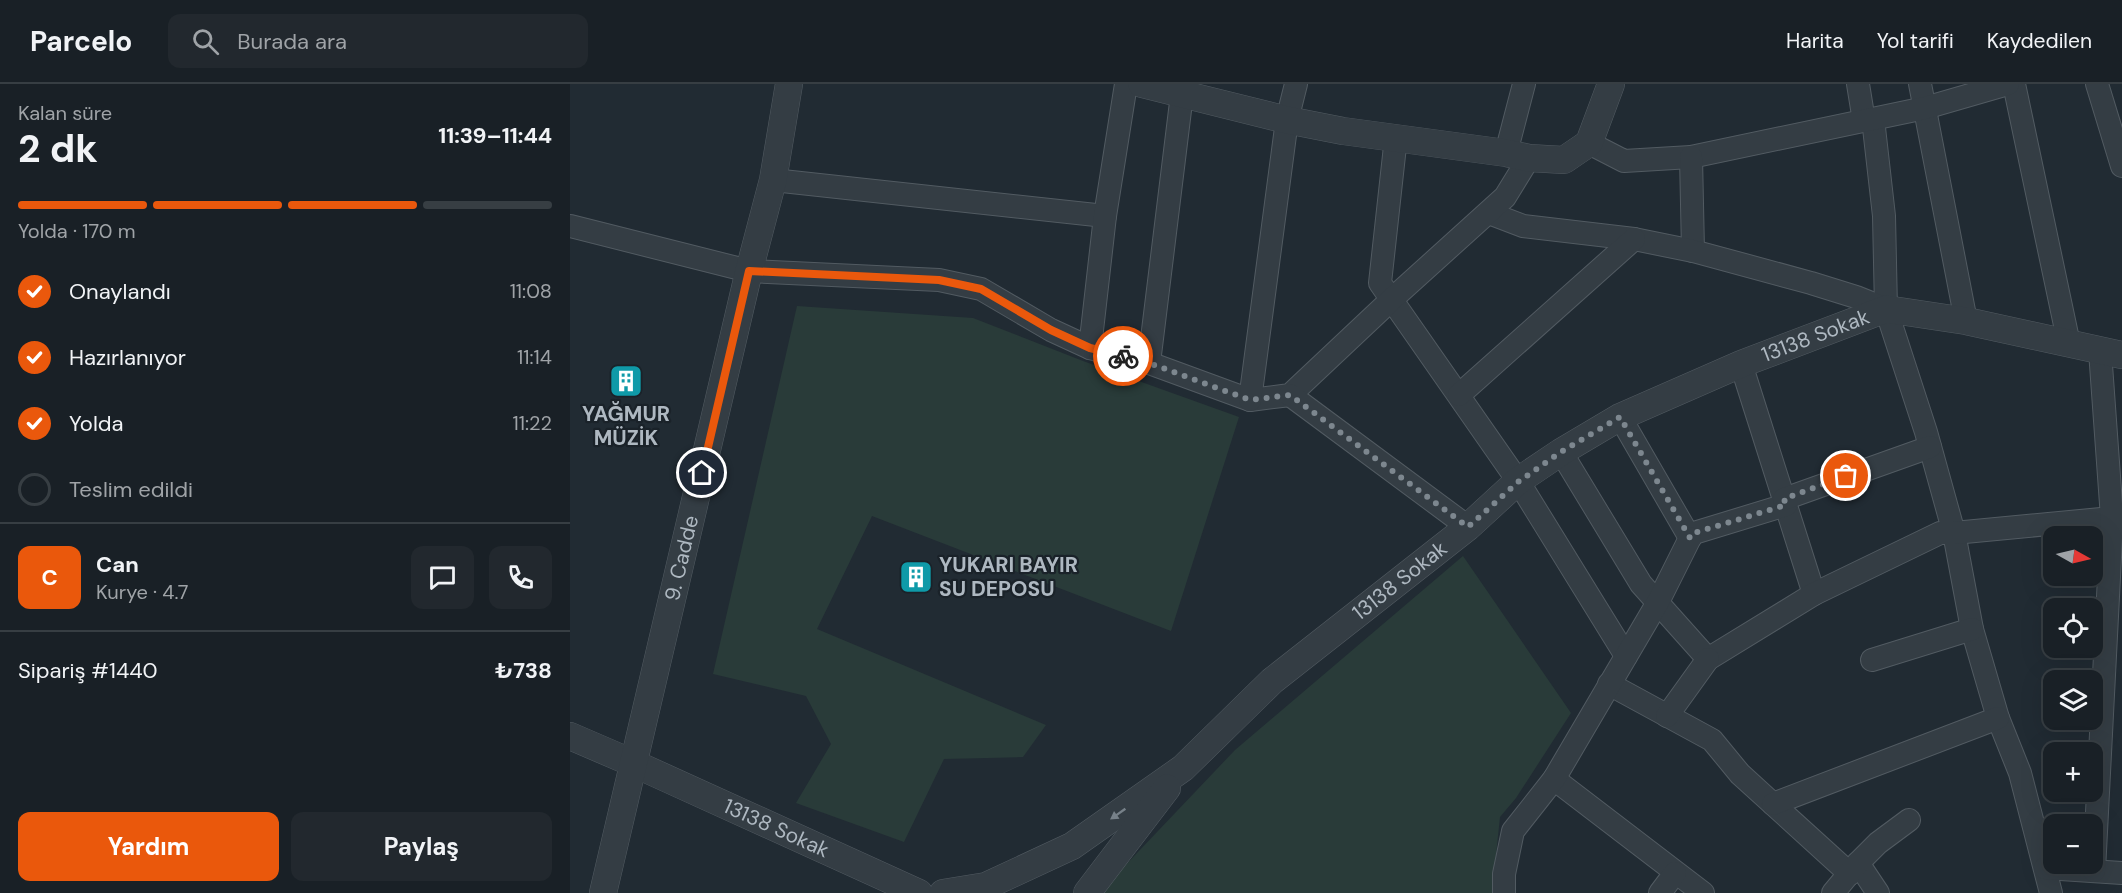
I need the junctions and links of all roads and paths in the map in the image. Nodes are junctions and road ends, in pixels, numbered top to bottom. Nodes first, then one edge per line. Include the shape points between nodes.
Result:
1 (789, 84) edge
2 (1126, 84) edge
3 (1142, 84) edge
4 (1296, 84) edge
5 (1524, 84) edge
6 (1611, 84) edge
7 (1858, 84) edge
8 (1920, 84) edge
9 (2008, 84) edge
10 (2014, 84) edge
11 (2097, 84) edge
12 (1184, 89) edge
13 (1925, 108) junction
14 (1287, 120) junction
15 (1869, 120) junction
16 (1396, 137) junction
17 (1588, 143) junction
18 (1517, 155) junction
19 (1691, 157) junction
20 (2122, 166) edge
21 (773, 180) junction
22 (1489, 213) junction
23 (1105, 216) junction
24 (570, 226) edge
25 (1634, 239) junction
26 (1694, 251) junction
27 (749, 271) junction
28 (1392, 300) junction
29 (1886, 309) junction
30 (1966, 321) junction
31 (2069, 344) junction
32 (1090, 348) junction
33 (2111, 353) edge
34 (1149, 363) junction
35 (1742, 364) junction
36 (1290, 395) junction
37 (1459, 395) junction
38 (1250, 400) junction
39 (1620, 417) junction
40 (1930, 447) junction
41 (1561, 452) junction
42 (1518, 482) junction
43 (1785, 502) junction
44 (2117, 518) edge
45 (1468, 527) junction
46 (1954, 533) junction
47 (1690, 538) junction
48 (1814, 594) junction
49 (1658, 602) junction
50 (1972, 629) junction
51 (1626, 656) junction
52 (1708, 658) junction
53 (1872, 660) dead end
54 (1609, 684) junction
55 (1667, 716) junction
56 (1998, 718) junction
57 (570, 736) edge
58 (635, 764) junction
59 (1182, 768) junction
60 (1554, 779) junction
61 (1773, 804) junction
62 (2098, 814) edge
63 (1910, 820) dead end
64 (2043, 860) edge
65 (1854, 868) junction
66 (2103, 872) edge
67 (1675, 873) junction
68 (2122, 873) edge
69 (2046, 874) edge
70 (603, 893) edge
71 (919, 893) edge
72 (943, 893) edge
73 (1087, 893) edge
74 (1504, 893) edge
75 (1660, 893) edge
76 (1703, 893) edge
77 (1833, 893) edge
78 (1878, 893) edge
79 (2051, 893) edge

1 - 21 street, 9. Cadde
2 - 23 street
3 - 12 street
4 - 14 street
5 - 18 street
6 - 17 street
7 - 15 street
8 - 13 street
9 - 13 street
10 - 31 street
11 - 20 street
12 - 14 street
12 - 34 street
13 - 15 street
13 - 30 street
14 - 16 street
14 - 38 street
15 - 19 street
15 - 29 street via 1884,216
16 - 18 street
16 - 28 street via 1380,283
17 - 18 street via 1564,160
17 - 19 street via 1624,161
18 - 22 street via 1505,197
19 - 26 street
21 - 23 street
21 - 27 street, 9. Cadde
22 - 25 street via 1523,226
22 - 28 street
23 - 32 street
24 - 27 street
25 - 26 street
25 - 37 street
26 - 29 street
27 - 32 street via 939,280 981,289
27 - 58 street, 9. Cadde
28 - 36 street
28 - 37 street
29 - 30 street
29 - 35 street, 13138 Sokak
29 - 40 street
30 - 31 street
31 - 33 street
32 - 34 street
33 - 44 street
34 - 38 street
35 - 39 street, 13138 Sokak
35 - 43 street
36 - 38 street
36 - 45 street
37 - 42 street
39 - 41 street, 13138 Sokak
39 - 47 street
40 - 43 street
40 - 46 street
41 - 42 street, 13138 Sokak
41 - 49 street via 1641,584
42 - 45 street, 13138 Sokak
42 - 51 street
43 - 47 street via 1694,533
43 - 48 street
44 - 46 street
44 - 62 street
45 - 59 street, 13138 Sokak via 1272,681
46 - 48 street via 1940,533
46 - 50 street
47 - 49 street
48 - 52 street
49 - 51 street
49 - 52 street
50 - 53 street
50 - 56 street
51 - 54 street
52 - 55 street
54 - 55 street
54 - 60 street
55 - 61 street via 1712,740 1740,774
56 - 61 street
56 - 64 street via 2020,773
57 - 58 street, 13138 Sokak
58 - 70 street, 9. Cadde
58 - 71 street, 13138 Sokak
59 -> 72 street, 13138 Sokak via 1072,846 986,886
59 - 73 street
60 - 67 street
60 - 74 street via 1513,831
61 - 65 street
63 - 65 street via 1878,843
65 - 77 street
65 - 78 street
66 - 68 street
67 - 75 street
67 - 76 street
69 - 79 street

